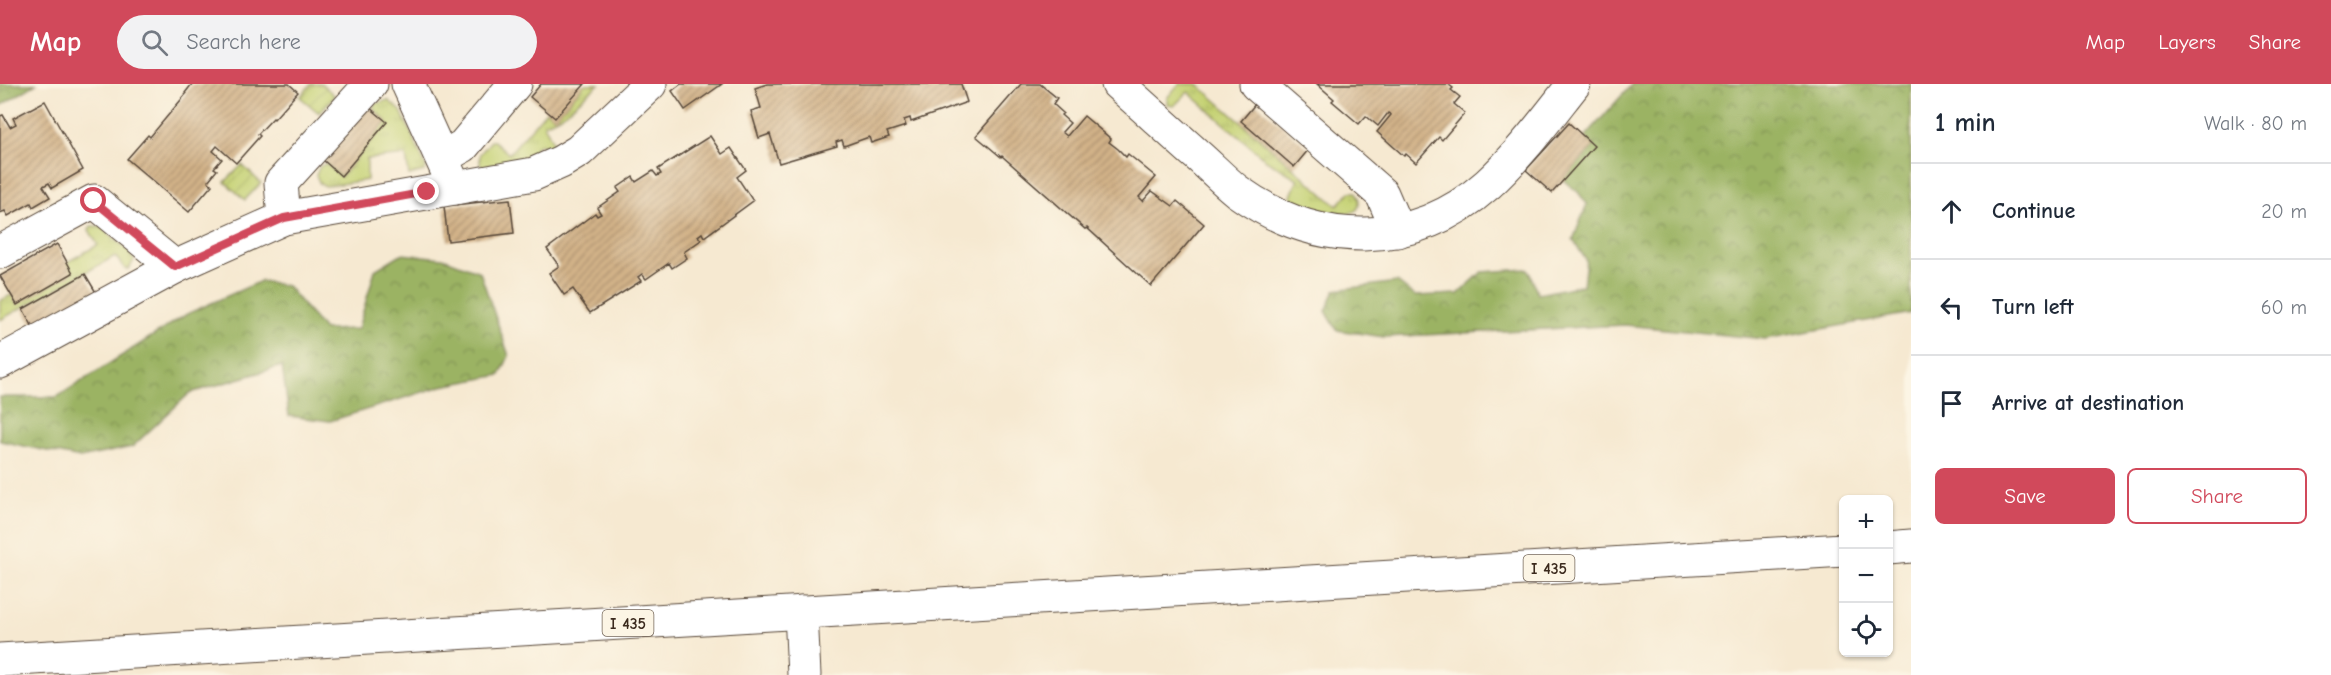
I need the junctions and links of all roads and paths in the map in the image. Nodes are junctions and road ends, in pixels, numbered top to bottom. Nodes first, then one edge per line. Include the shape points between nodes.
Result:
1 (371, 84) edge
2 (408, 84) edge
3 (515, 84) edge
4 (650, 84) edge
5 (1256, 84) edge
6 (1574, 84) edge
7 (1136, 90) edge
8 (443, 157) junction
9 (456, 188) junction
10 (284, 218) junction
11 (1398, 231) junction
12 (0, 252) edge
13 (175, 267) junction
14 (0, 362) edge
15 (1911, 546) edge
16 (1893, 548) edge
17 (1839, 550) edge
18 (801, 612) junction
19 (0, 660) edge
20 (804, 675) edge

1 - 10 main road via 281,183
2 - 8 main road
3 - 8 main road via 462,146
4 - 9 main road via 579,151 561,162 534,174
5 - 11 main road via 1382,194
6 - 11 main road via 1489,183 1452,210
7 - 11 main road via 1235,189 1262,207 1297,223 1334,233 1365,236
8 - 9 main road
9 - 10 main road
10 - 13 main road
12 - 13 main road via 94,201
13 - 14 main road
15 - 16 main road
17 - 18 main road, I 435
18 - 19 main road, I 435
18 - 20 main road

